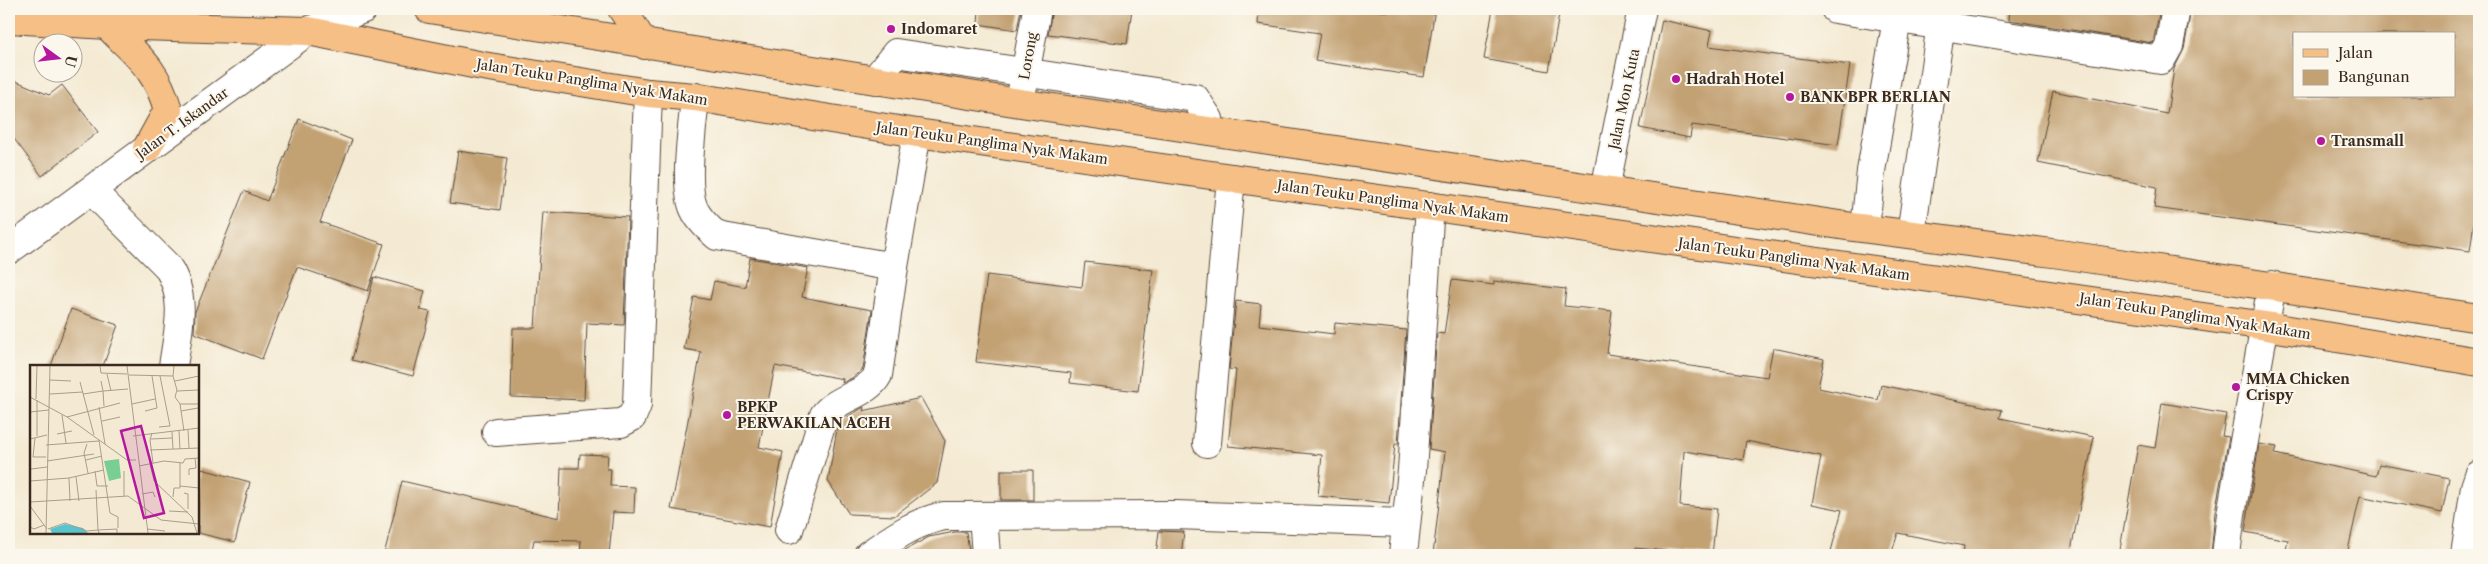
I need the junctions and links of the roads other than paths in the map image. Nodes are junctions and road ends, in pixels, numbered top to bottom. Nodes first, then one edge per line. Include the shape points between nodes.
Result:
1 (363, 9) edge
2 (428, 9) edge
3 (622, 9) edge
4 (1037, 9) edge
5 (1642, 9) edge
6 (1835, 9) edge
7 (2176, 9) edge
8 (1897, 14) edge
9 (9, 19) edge
10 (1941, 24) junction
11 (107, 25) junction
12 (308, 31) junction
13 (645, 45) junction
14 (1025, 73) junction
15 (879, 81) junction
16 (648, 93) junction
17 (695, 97) junction
18 (1020, 103) junction
19 (1117, 116) junction
20 (1207, 130) junction
21 (918, 133) junction
22 (147, 148) junction
23 (1109, 160) junction
24 (1232, 178) junction
25 (1605, 190) junction
26 (92, 191) junction
27 (1430, 206) junction
28 (1859, 228) junction
29 (1911, 234) junction
30 (9, 250) edge
31 (894, 267) junction
32 (1847, 267) junction
33 (2272, 285) junction
34 (2479, 318) edge
35 (2266, 326) junction
36 (2479, 362) edge
37 (173, 365) edge
38 (496, 432) dead end
39 (1207, 443) dead end
40 (2479, 475) edge
41 (983, 516) junction
42 (1404, 523) junction
43 (789, 530) dead end
44 (868, 555) edge
45 (986, 555) edge
46 (1403, 555) edge
47 (2226, 555) edge
48 (2465, 555) edge

1 - 12 street, Jalan T. Iskandar
2 - 13 main road
3 - 13 main road
4 - 14 street, Lorong
5 - 25 street, Jalan Mon Kuta
6 - 8 street
7 - 10 street via 2169,46 2161,60
8 - 10 street
8 - 28 street
9 - 11 main road, Jalan Teuku Panglima Nyak Makam
10 - 29 street
11 - 12 main road, Jalan Teuku Panglima Nyak Makam
11 - 22 main road via 152,70 161,87 168,110
12 - 16 main road, Jalan Teuku Panglima Nyak Makam via 483,66
12 - 22 street, Jalan T. Iskandar
13 - 15 main road
14 - 15 street via 896,53 881,72
14 - 18 street, Lorong
14 - 20 street via 1195,98 1209,119
15 - 18 main road
16 - 17 main road, Jalan Teuku Panglima Nyak Makam
16 - 38 street via 637,405 632,417 621,423
17 - 21 main road, Jalan Teuku Panglima Nyak Makam
17 - 31 street via 690,192 702,222 717,236
18 - 19 main road
19 - 20 main road
19 - 23 main road
20 - 25 main road
21 - 23 main road, Jalan Teuku Panglima Nyak Makam
21 - 31 street
22 - 26 street, Jalan T. Iskandar
23 - 24 main road, Jalan Teuku Panglima Nyak Makam
24 - 27 main road, Jalan Teuku Panglima Nyak Makam
24 - 39 street
25 - 28 main road
26 - 30 street, Jalan T. Iskandar
26 - 37 street via 167,266 176,280 180,300
27 - 32 main road, Jalan Teuku Panglima Nyak Makam
27 - 42 street via 1412,470
28 - 29 main road
28 - 32 main road
29 - 33 main road
31 - 43 street via 878,375 874,382 836,404 824,415
32 - 35 main road, Jalan Teuku Panglima Nyak Makam
33 - 34 main road
33 - 35 street
35 - 36 main road, Jalan Teuku Panglima Nyak Makam
35 - 47 street
40 - 48 street
41 - 42 street via 1175,515
41 - 44 street via 930,519 906,529
41 - 45 street
42 - 46 street

